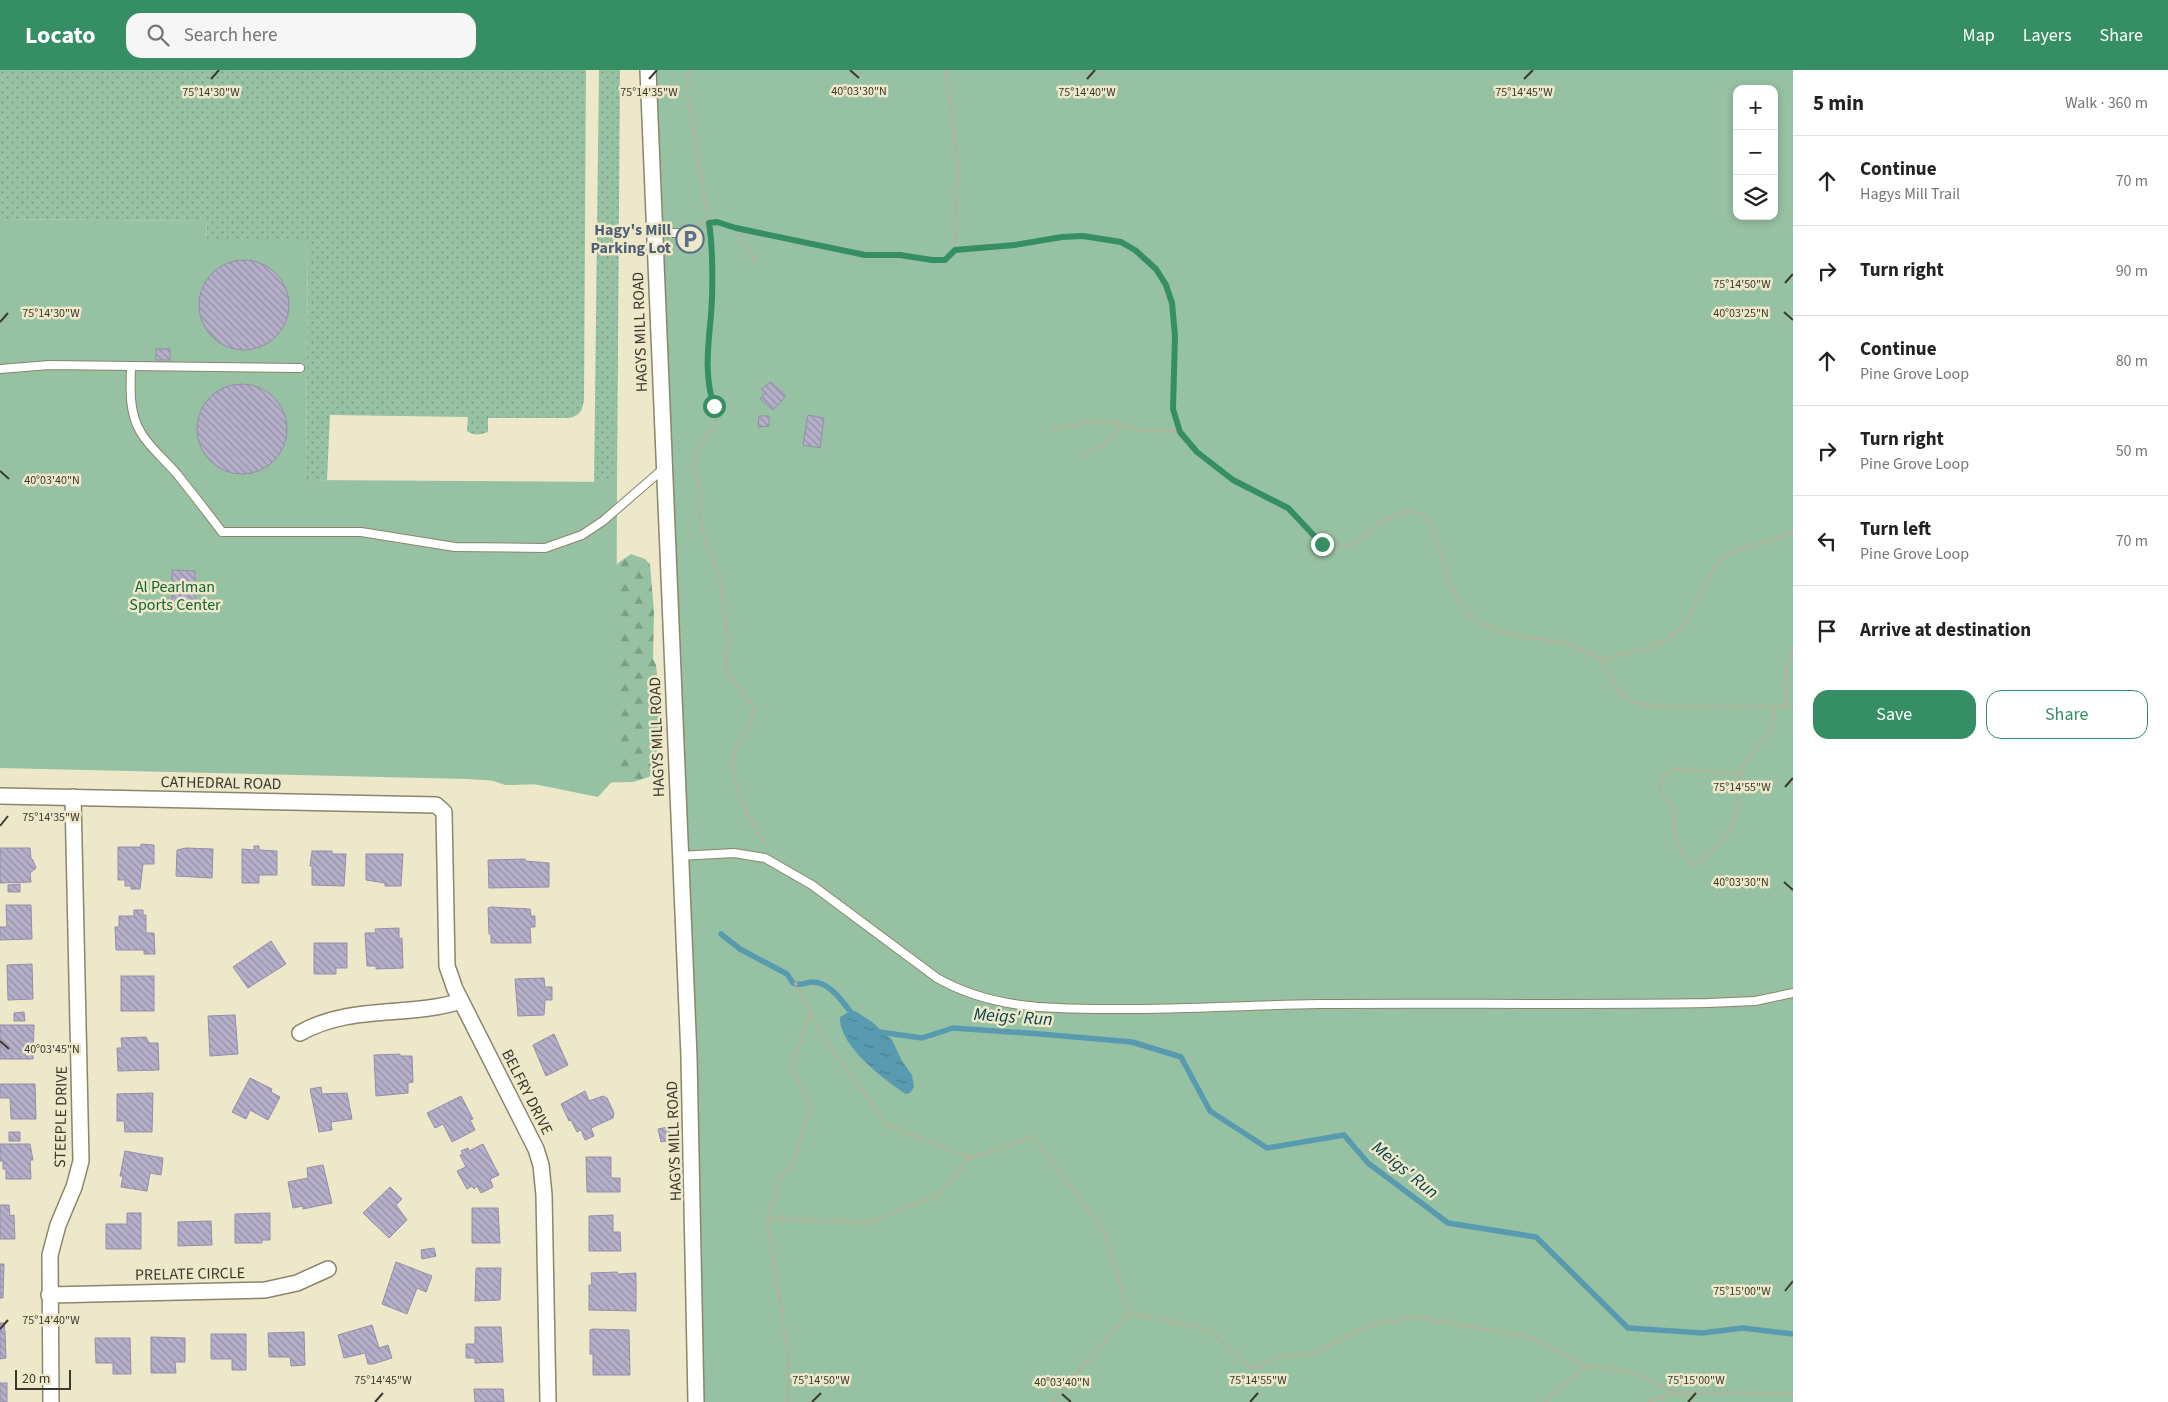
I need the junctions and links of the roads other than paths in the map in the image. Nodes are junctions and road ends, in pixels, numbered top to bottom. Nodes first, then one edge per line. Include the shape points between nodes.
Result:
1 (648, 70) edge
2 (654, 233) junction
3 (689, 233) dead end
4 (131, 366) junction
5 (300, 368) dead end
6 (0, 369) edge
7 (663, 469) junction
8 (0, 796) edge
9 (73, 797) junction
10 (440, 807) joint
11 (679, 856) junction
12 (1793, 993) edge
13 (461, 1001) junction
14 (300, 1032) dead end
15 (328, 1269) dead end
16 (49, 1295) junction
17 (51, 1402) edge
18 (548, 1402) edge
19 (696, 1402) edge

1 - 2 street, HAGYS MILL ROAD
2 - 3 lane
2 - 7 street, HAGYS MILL ROAD
4 - 5 lane
4 - 6 lane via 49,365
4 - 7 lane via 131,396 138,428 222,532 361,532 455,547 545,548 566,543 603,521
7 - 11 street, HAGYS MILL ROAD
8 - 9 street, CATHEDRAL ROAD
9 - 10 street, CATHEDRAL ROAD
9 - 16 street, STEEPLE DRIVE via 81,1161 53,1240
10 - 13 street, BELFRY DRIVE via 444,812 446,955
11 - 12 lane via 734,853 765,858 812,885 946,983 978,997 1022,1006 1134,1009 1328,1004 1708,1003 1755,1001
11 - 19 street, HAGYS MILL ROAD via 691,1132
13 - 14 street via 430,1010 342,1016
13 - 18 street, BELFRY DRIVE via 541,1165
15 - 16 street, PRELATE CIRCLE via 297,1283 265,1290
16 - 17 street, STEEPLE DRIVE

